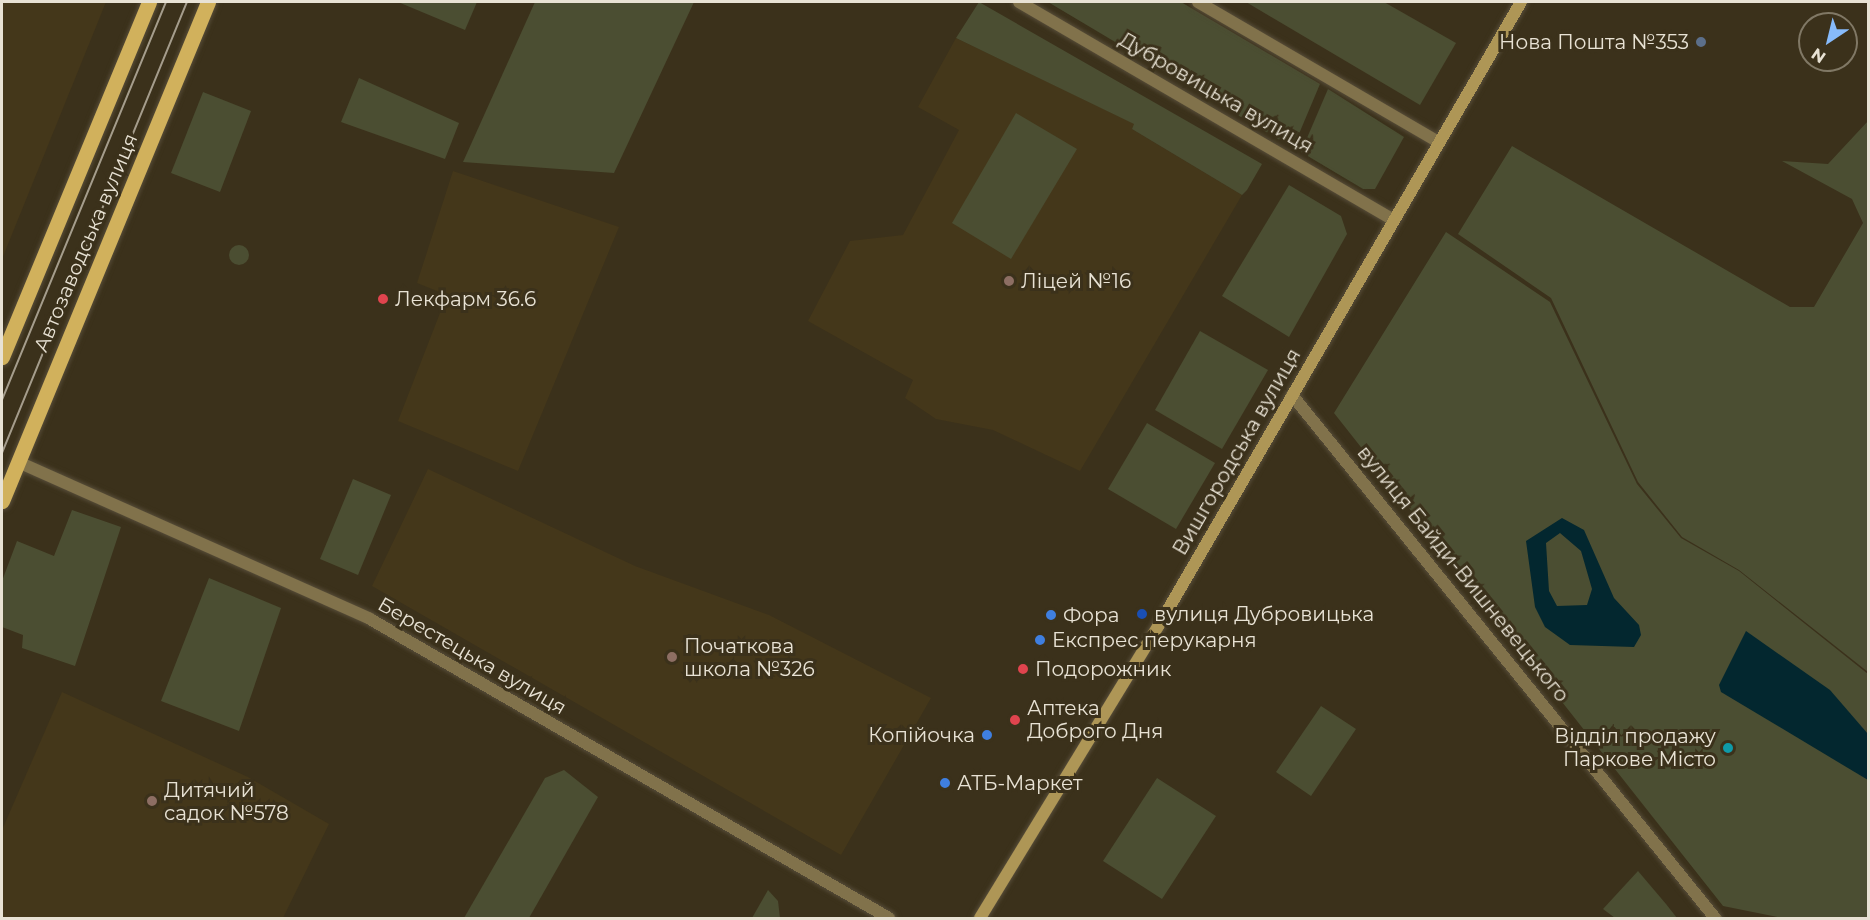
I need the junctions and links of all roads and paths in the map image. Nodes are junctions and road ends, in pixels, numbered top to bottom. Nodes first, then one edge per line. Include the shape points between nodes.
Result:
1 (149, 2) edge
2 (208, 2) edge
3 (1019, 2) edge
4 (1197, 2) edge
5 (1521, 2) edge
6 (1438, 142) junction
7 (1393, 220) junction
8 (2, 357) edge
9 (1292, 395) junction
10 (18, 462) junction
11 (2, 501) edge
12 (889, 918) edge
13 (980, 918) edge
14 (1715, 918) edge

1 - 8 main road, Автозаводська вулиця
2 - 10 main road, Автозаводська вулиця
3 - 7 street, Дубровицька вулиця
4 - 6 street
5 - 6 main road, Вишгородська вулиця
6 - 7 main road, Вишгородська вулиця
7 - 9 main road, Вишгородська вулиця
9 - 13 main road, Вишгородська вулиця
9 - 14 street, вулиця Байди-Вишневецького
10 - 11 main road, Автозаводська вулиця
10 - 12 street, Берестецька вулиця via 370,619

